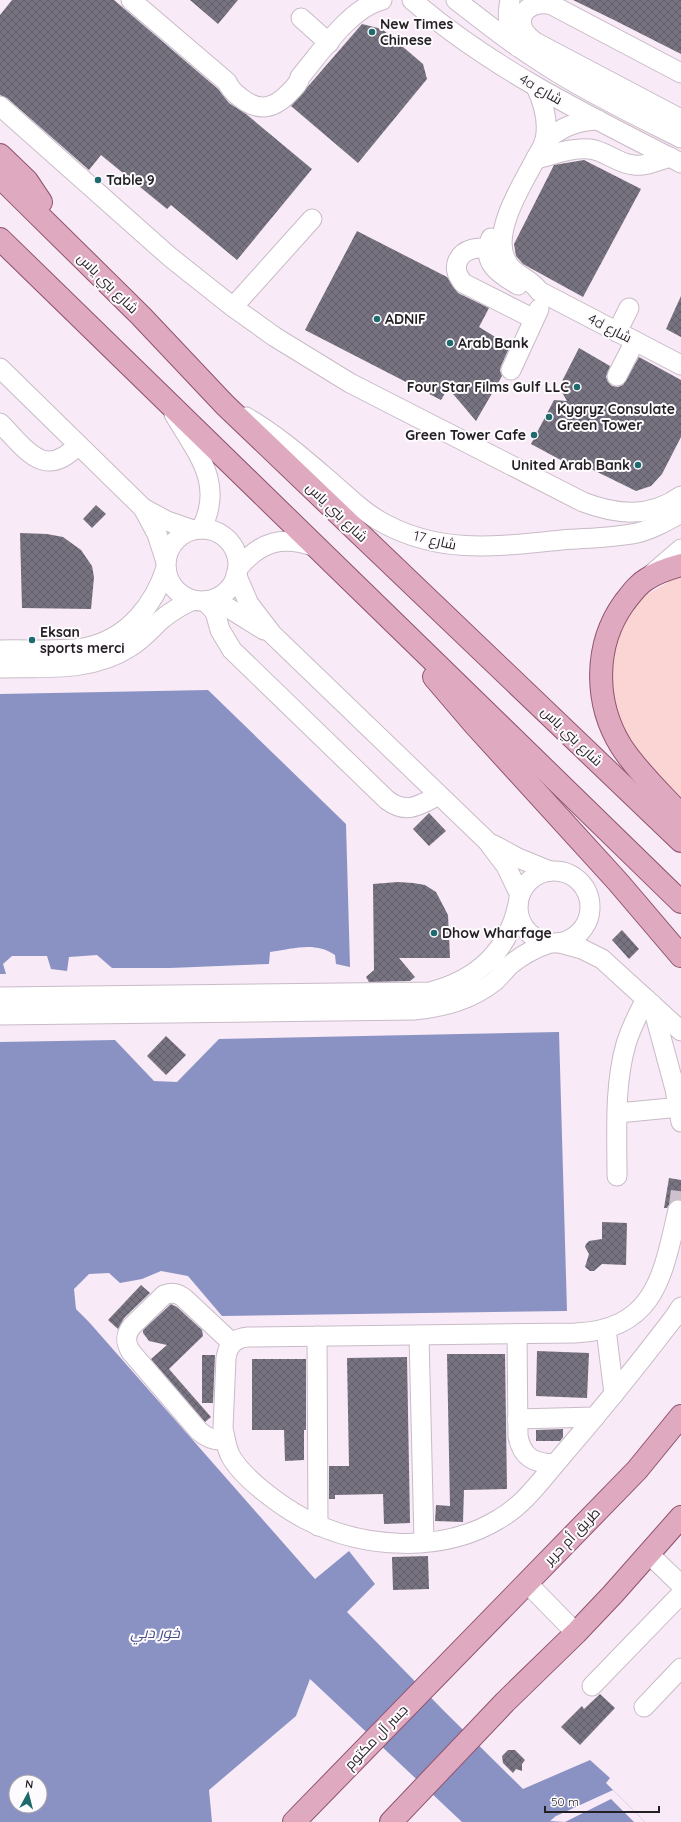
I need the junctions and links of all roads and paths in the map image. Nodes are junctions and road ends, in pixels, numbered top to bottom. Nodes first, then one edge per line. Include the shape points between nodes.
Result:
1 (131, 0) edge
2 (382, 0) edge
3 (456, 0) edge
4 (510, 0) edge
5 (410, 1) edge
6 (355, 8) edge
7 (301, 18) dead end
8 (329, 43) junction
9 (518, 47) junction
10 (681, 73) edge
11 (614, 85) junction
12 (536, 87) junction
13 (593, 93) junction
14 (0, 106) edge
15 (681, 119) edge
16 (598, 120) junction
17 (681, 138) edge
18 (544, 142) junction
19 (0, 155) edge
20 (536, 159) junction
21 (675, 160) edge
22 (0, 177) edge
23 (312, 219) dead end
24 (55, 230) junction
25 (0, 239) edge
26 (495, 248) junction
27 (542, 293) junction
28 (233, 307) junction
29 (629, 308) dead end
30 (534, 319) junction
31 (617, 332) junction
32 (635, 341) junction
33 (681, 365) edge
34 (0, 368) edge
35 (511, 370) dead end
36 (617, 376) dead end
37 (169, 404) junction
38 (225, 404) junction
39 (0, 423) edge
40 (78, 444) junction
41 (681, 496) edge
42 (143, 508) junction
43 (681, 513) edge
44 (197, 530) junction
45 (316, 546) junction
46 (681, 549) edge
47 (166, 565) junction
48 (681, 565) edge
49 (237, 571) junction
50 (647, 579) junction
51 (204, 600) junction
52 (393, 621) junction
53 (272, 634) junction
54 (0, 650) edge
55 (0, 668) edge
56 (439, 794) junction
57 (681, 815) edge
58 (487, 841) junction
59 (681, 841) edge
60 (550, 871) junction
61 (519, 899) junction
62 (681, 902) edge
63 (588, 921) junction
64 (555, 943) junction
65 (681, 956) edge
66 (602, 959) junction
67 (0, 997) edge
68 (649, 1002) junction
69 (164, 1004) junction
70 (0, 1015) edge
71 (681, 1031) edge
72 (680, 1112) edge
73 (618, 1113) junction
74 (616, 1176) dead end
75 (678, 1210) dead end
76 (681, 1307) edge
77 (606, 1329) junction
78 (517, 1334) junction
79 (419, 1335) junction
80 (317, 1336) junction
81 (232, 1343) junction
82 (614, 1394) junction
83 (681, 1416) edge
84 (595, 1417) junction
85 (518, 1419) junction
86 (225, 1440) junction
87 (555, 1464) junction
88 (681, 1517) edge
89 (318, 1526) junction
90 (424, 1542) junction
91 (649, 1554) junction
92 (527, 1583) junction
93 (681, 1584) edge
94 (681, 1594) edge
95 (576, 1633) junction
96 (459, 1652) joint
97 (681, 1668) edge
98 (592, 1686) dead end
99 (644, 1707) dead end
100 (294, 1822) edge
101 (390, 1822) edge

1 - 8 street via 249,104 267,107 284,99
2 - 6 street
3 - 9 street, 4a شارع
4 - 9 street via 508,22
5 - 12 street, 4a شارع via 473,47
6 - 8 street
7 - 8 street
9 - 13 street, 4a شارع
10 - 11 street via 552,5 535,3 528,7 523,14 522,22 528,37
11 - 13 street
11 - 15 street
12 - 16 street, 4a شارع
12 - 18 street, 4d شارع via 545,114
13 - 17 street, 4a شارع
14 - 28 street via 170,257
16 - 18 street, 4d شارع via 569,125 555,132
16 - 21 street, 4a شارع
18 - 20 street, 4d شارع
19 - 24 main road via 38,197
20 - 21 street via 567,151 590,149 634,165
20 - 26 street, 4d شارع via 509,210 503,233
22 - 24 main road, شارع بني ياس
23 - 28 street
24 - 38 main road, شارع بني ياس
25 - 37 main road
26 - 27 street, 4d شارع via 492,265 500,274 527,290
26 - 30 street via 465,251 456,266 457,276 463,283
27 - 30 street
27 - 31 street, 4d شارع
28 - 41 street via 275,337 350,383 583,502 605,510 628,513 651,510 673,502
29 - 31 street
30 - 35 street
31 - 32 street, 4d شارع
32 - 33 street, 4d شارع
32 - 36 street
34 - 40 street
37 - 44 street via 205,468 212,492 208,518
37 - 45 main road
38 - 43 street, شارع 17 via 291,447 361,508 384,523 410,535 436,542 490,547 631,533 661,524
38 - 59 main road, شارع بني ياس
39 - 40 street via 30,453 45,461 54,462 62,459
40 - 42 street
42 - 44 street via 167,521
42 - 47 street via 157,534
44 - 47 street via 185,534 172,545
44 - 49 street via 213,532 224,537 236,556
45 - 49 street via 295,541 274,542 248,556
45 - 52 main road
46 - 50 street
47 - 51 street via 174,588 183,596
47 - 54 street via 155,596 135,622 121,633 88,647
48 - 50 main road
49 - 51 street via 232,584 224,593
49 - 53 street via 249,604
50 - 57 main road via 632,592 608,632 602,663 603,702 621,746
51 - 53 street
51 - 55 street via 171,612 130,648 91,664 70,667
51 - 56 street via 215,612 220,630 232,650 388,800 399,807 413,807
52 - 62 main road
52 - 65 main road via 453,701 618,882
53 - 56 street
56 - 58 street
58 - 60 street via 518,858
58 - 61 street via 506,866
60 - 61 street via 529,882
60 - 63 street via 567,874 586,889 590,904
61 - 64 street via 518,913 526,930 533,937
61 - 69 street via 516,917 505,941 484,966 450,987 410,993
63 - 64 street via 577,936
63 - 66 street
64 - 66 street via 582,949
64 - 69 street via 536,948 523,956 477,993 436,1008 414,1010
66 - 68 street
67 - 69 street
68 - 71 street
68 - 72 street
68 - 73 street via 634,1022 626,1044 620,1074
69 - 70 street
72 - 73 street
73 - 74 street
75 - 77 street via 663,1272 655,1291 642,1308 625,1321
76 - 82 street
77 - 78 street via 591,1333
77 - 82 street
78 - 79 street
78 - 85 street
79 - 80 street
79 - 90 street
80 - 81 street via 248,1337
80 - 89 street
81 - 86 street via 226,1358 223,1428
81 - 86 street via 184,1298 171,1293 164,1295 127,1331 126,1339 131,1352 199,1431 211,1439
82 - 84 street
83 - 92 main road, طريق أم حرير via 637,1470
84 - 85 street
84 - 87 street
85 - 87 street via 520,1445 525,1454 533,1460
86 - 89 street via 231,1455 257,1486 276,1502
87 - 90 street via 530,1494 499,1519 463,1535
88 - 91 main road
89 - 90 street via 370,1541
91 - 93 street
91 - 95 main road
92 - 95 street
92 - 96 main road, طريق أم حرير
94 - 98 street
95 - 101 main road via 505,1702
96 - 100 main road, جسر آل مكتوم
97 - 99 street

